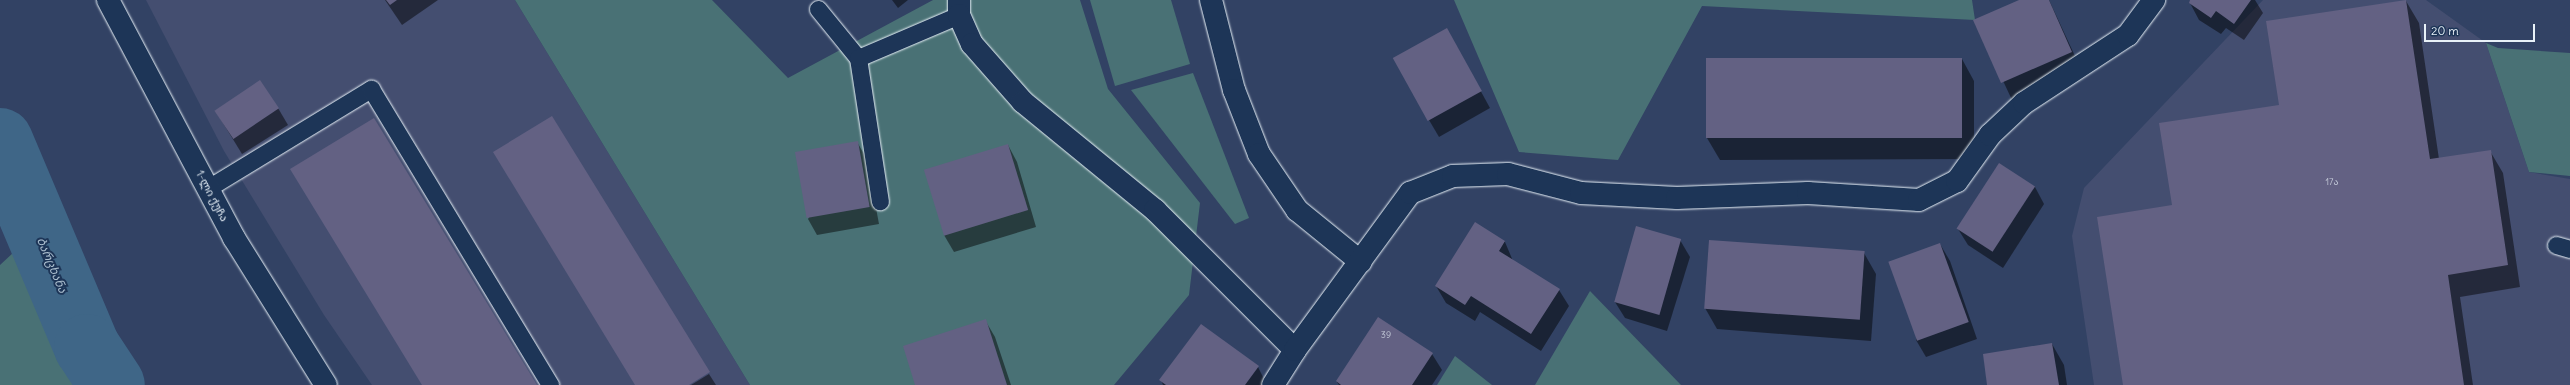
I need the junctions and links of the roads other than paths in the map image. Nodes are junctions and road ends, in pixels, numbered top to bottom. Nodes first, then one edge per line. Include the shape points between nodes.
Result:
1 (108, 0) edge
2 (1211, 0) edge
3 (2154, 0) edge
4 (959, 7) edge
5 (818, 9) dead end
6 (858, 58) junction
7 (208, 188) junction
8 (880, 201) dead end
9 (1361, 262) junction
10 (1295, 350) junction
11 (326, 385) edge
12 (550, 385) edge
13 (1273, 385) edge

1 - 7 street, 1-ლი ქუჩა
2 - 9 street via 1234,90 1259,154 1297,210
3 - 9 street via 2128,35 2024,103 1990,135 1957,181 1919,200 1808,193 1677,198 1581,193 1508,174 1453,176 1410,193
4 - 6 lane
4 - 10 street via 972,44 1023,102 1155,210
5 - 6 lane
6 - 8 lane
7 - 11 street, 1-ლი ქუჩა via 234,238
7 - 12 lane via 371,89
9 - 10 street
10 - 13 street

